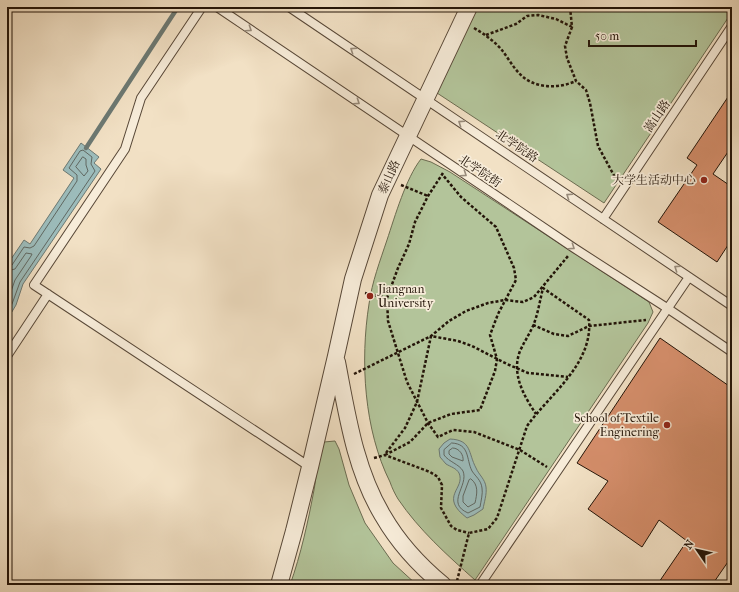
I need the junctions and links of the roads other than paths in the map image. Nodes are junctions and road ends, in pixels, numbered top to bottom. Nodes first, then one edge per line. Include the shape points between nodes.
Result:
1 (202, 7) edge
2 (216, 7) edge
3 (289, 7) edge
4 (468, 7) edge
5 (732, 26) edge
6 (425, 98) junction
7 (408, 136) junction
8 (603, 219) junction
9 (689, 277) junction
10 (48, 294) junction
11 (732, 306) edge
12 (668, 308) junction
13 (732, 352) edge
14 (7, 356) edge
15 (336, 356) junction
16 (310, 467) junction
17 (278, 585) edge
18 (443, 585) edge
19 (480, 585) edge

1 - 10 lane via 142,98 125,149 34,284
2 -> 7 lane, 北学院街
6 -> 3 lane, 北学院路
4 - 6 street, 泰山路
5 - 8 lane, 嵩山路
6 - 7 street, 泰山路
8 -> 6 lane, 北学院路
7 -> 12 lane, 北学院街
7 - 15 street, 泰山路 via 380,194 353,279
9 -> 8 lane, 北学院路
9 - 11 lane, 北学院路
9 - 12 lane
10 - 14 lane
10 - 16 lane
12 - 13 lane, 北学院街
12 - 19 lane
15 - 16 street, 泰山路
15 - 18 street via 348,417 368,485 383,516 406,549
16 - 17 street, 泰山路

